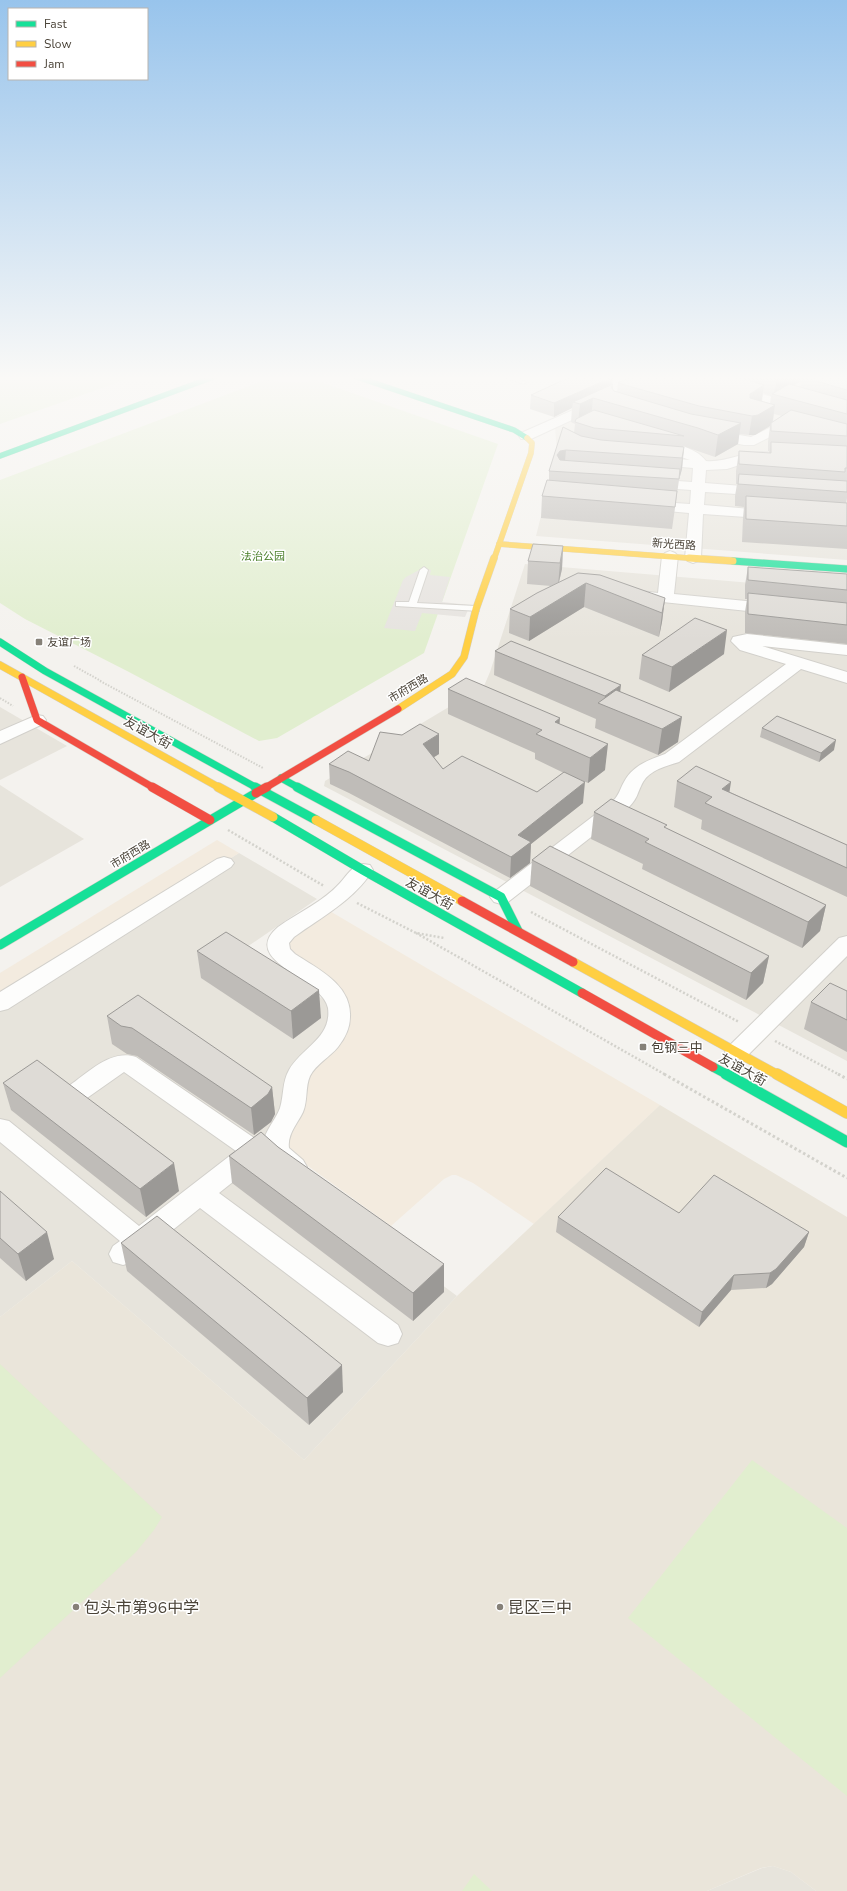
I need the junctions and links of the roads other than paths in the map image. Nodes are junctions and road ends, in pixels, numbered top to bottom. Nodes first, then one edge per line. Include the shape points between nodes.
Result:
1 (527, 464) edge
2 (681, 464) edge
3 (725, 464) edge
4 (699, 466) junction
5 (635, 482) edge
6 (697, 487) junction
7 (776, 492) edge
8 (635, 504) edge
9 (697, 509) junction
10 (792, 516) edge
11 (499, 544) junction
12 (670, 556) junction
13 (693, 558) junction
14 (847, 569) edge
15 (424, 570) dead end
16 (620, 594) edge
17 (666, 597) junction
18 (399, 604) dead end
19 (412, 605) junction
20 (476, 609) junction
21 (792, 610) edge
22 (0, 642) edge
23 (847, 650) edge
24 (798, 663) junction
25 (0, 665) edge
26 (22, 677) junction
27 (847, 678) edge
28 (37, 720) junction
29 (0, 738) edge
30 (281, 778) junction
31 (262, 790) junction
32 (244, 800) junction
33 (210, 820) junction
34 (224, 863) dead end
35 (363, 870) junction
36 (501, 897) junction
37 (518, 931) junction
38 (3, 940) edge
39 (844, 951) edge
40 (0, 1003) edge
41 (737, 1052) junction
42 (78, 1092) edge
43 (847, 1113) edge
44 (0, 1128) edge
45 (847, 1142) edge
46 (265, 1147) junction
47 (310, 1179) edge
48 (199, 1193) junction
49 (388, 1334) dead end

1 - 11 main road, 市府西路
2 - 4 street
3 - 4 street
4 - 6 street
5 - 6 street
6 - 7 street
6 - 9 street
8 - 9 street
9 - 10 street
9 - 13 street
11 - 12 main road, 新光西路
11 - 20 main road, 市府西路
12 - 13 main road, 新光西路
12 - 17 street
13 - 14 main road, 新光西路
15 - 19 lane
16 - 17 street
17 - 21 street
18 - 19 lane
19 - 20 lane
20 - 30 main road, 市府西路 via 467,648 452,674
22 - 31 main road, 友谊大街 via 45,671
23 - 24 street via 739,640 746,646
24 - 27 street
24 - 36 street via 672,758 642,771 634,781 628,797 620,805
25 - 26 main road, 友谊大街
26 - 28 main road
26 - 32 main road, 友谊大街
28 - 29 street
28 - 33 main road
30 - 31 main road, 市府西路
30 - 36 main road
31 - 32 main road, 市府西路
31 - 37 main road, 友谊大街
32 - 33 main road, 市府西路
32 - 35 main road, 友谊大街
33 - 38 main road, 市府西路
34 - 40 street
35 - 45 main road, 友谊大街
35 - 46 street via 341,895 284,934 278,943 278,949 284,956 328,986 337,1000 340,1017 331,1042 301,1070 292,1108
36 - 37 main road
37 - 41 main road, 友谊大街
39 - 41 street
41 - 43 main road, 友谊大街
42 - 46 street via 119,1064 128,1062
44 - 48 street via 131,1247
46 - 47 street via 278,1150 287,1161
46 - 48 street
48 - 49 street

